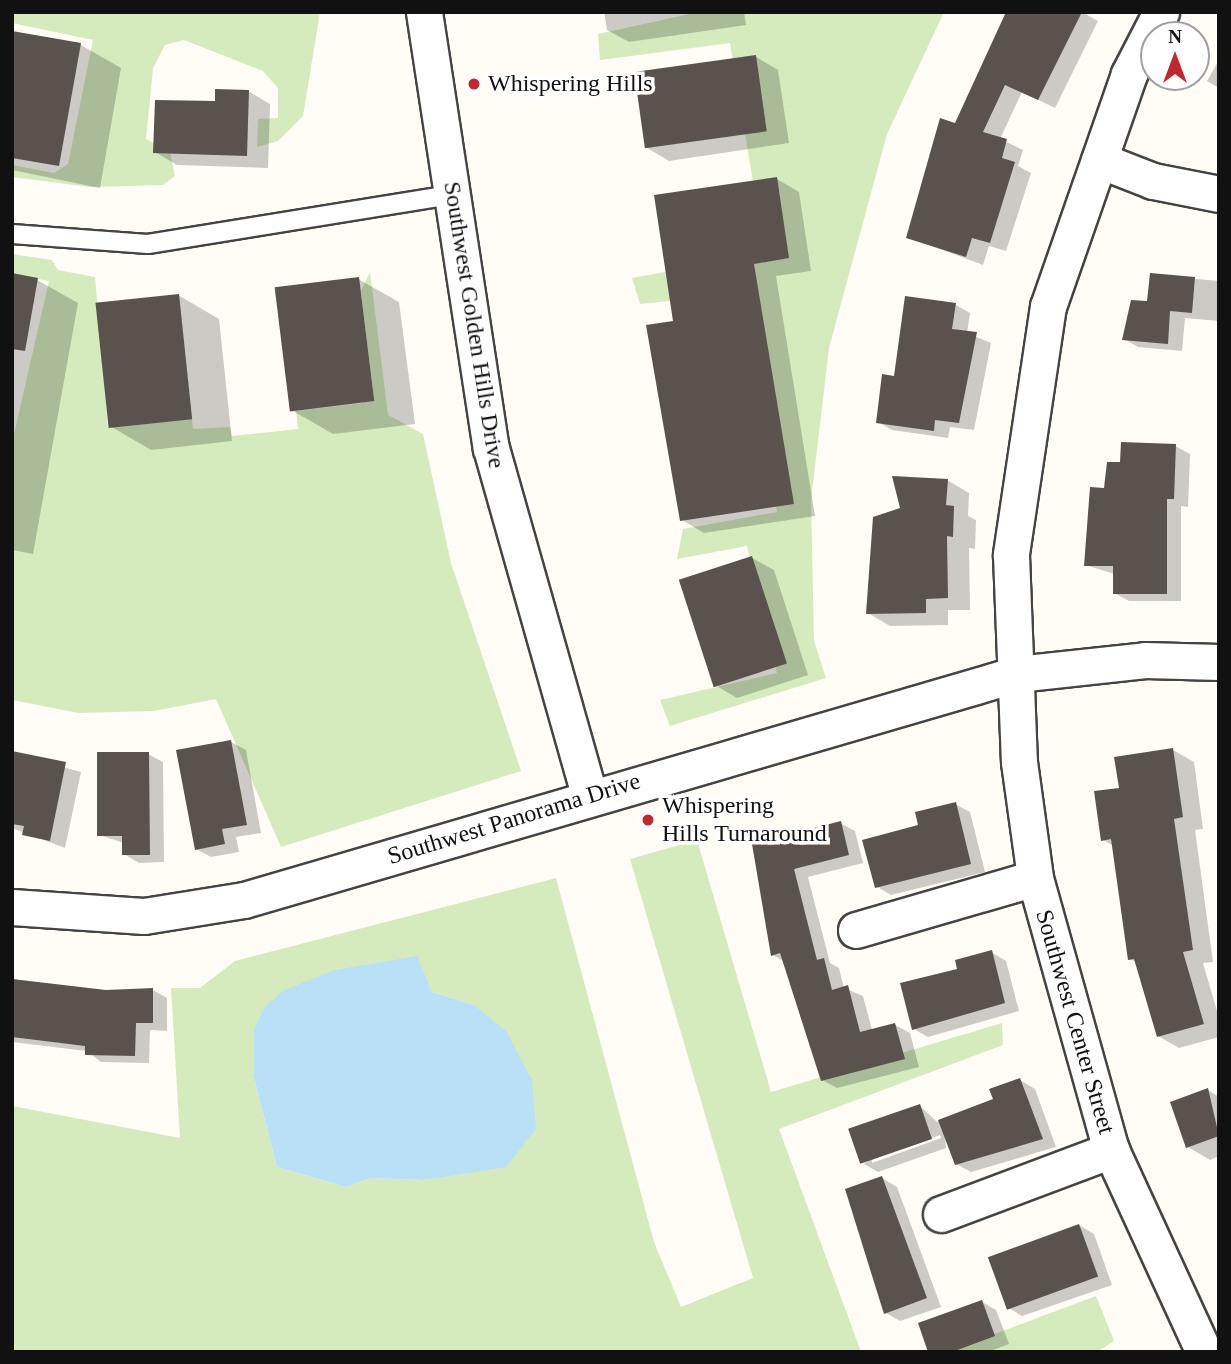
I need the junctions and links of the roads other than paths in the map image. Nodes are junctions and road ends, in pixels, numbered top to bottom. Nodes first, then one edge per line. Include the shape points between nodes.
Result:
1 (424, 12) edge
2 (1161, 12) edge
3 (1099, 160) junction
4 (1219, 194) edge
5 (452, 195) junction
6 (12, 234) edge
7 (1219, 662) edge
8 (1017, 674) junction
9 (589, 795) junction
10 (1035, 878) junction
11 (12, 908) edge
12 (856, 930) dead end
13 (1111, 1150) junction
14 (940, 1214) dead end
15 (1204, 1352) edge

1 - 5 street, Southwest Golden Hills Drive
2 - 3 street, Southwest Center Street via 1129,74
3 - 4 street via 1153,181
3 - 8 street, Southwest Center Street via 1048,306 1024,438 1011,555
5 - 6 lane via 148,244
5 - 9 street, Southwest Golden Hills Drive via 491,448
7 - 8 street, Southwest Panorama Drive via 1144,660
8 - 9 street, Southwest Panorama Drive
8 - 10 street, Southwest Center Street via 1019,762
9 - 11 street, Southwest Panorama Drive via 244,900 144,916
10 - 12 street
10 - 13 street, Southwest Center Street
13 - 14 street
13 - 15 street, Southwest Center Street

